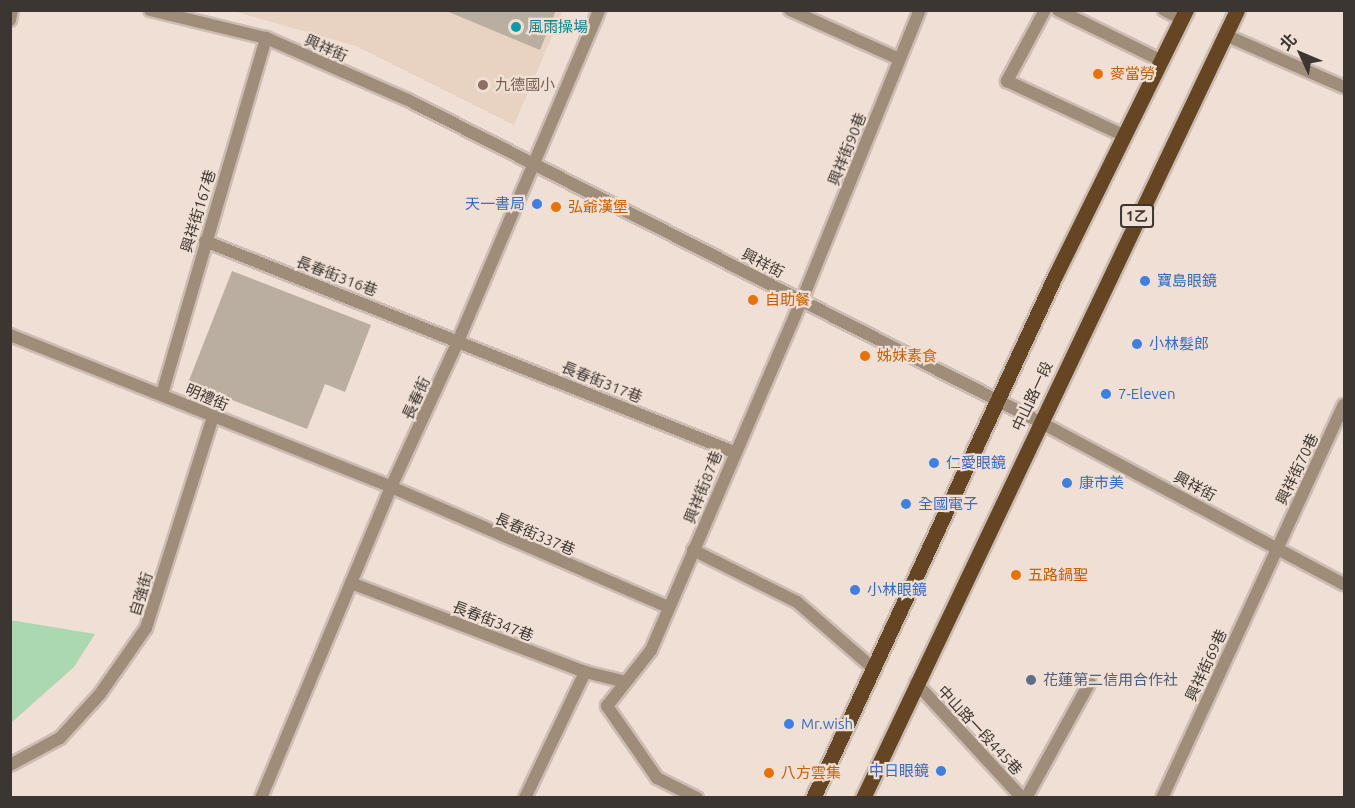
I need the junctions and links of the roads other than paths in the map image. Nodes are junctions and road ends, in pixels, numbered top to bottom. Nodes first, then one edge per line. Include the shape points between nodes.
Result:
1 (12, 10) edge
2 (150, 10) edge
3 (598, 10) edge
4 (790, 10) edge
5 (921, 10) edge
6 (1045, 10) edge
7 (1058, 10) edge
8 (1164, 10) edge
9 (1237, 10) edge
10 (1184, 15) edge
11 (10, 20) edge
12 (1225, 35) junction
13 (266, 38) junction
14 (899, 59) junction
15 (1162, 61) junction
16 (1344, 87) edge
17 (1125, 136) junction
18 (534, 162) junction
19 (205, 241) junction
20 (802, 300) junction
21 (10, 335) edge
22 (459, 339) junction
23 (162, 394) junction
24 (997, 400) junction
25 (1344, 405) edge
26 (213, 417) junction
27 (1040, 422) junction
28 (734, 452) junction
29 (391, 488) junction
30 (1277, 546) junction
31 (693, 550) junction
32 (351, 583) junction
33 (1344, 584) edge
34 (668, 607) junction
35 (873, 668) junction
36 (585, 672) junction
37 (626, 682) junction
38 (1090, 682) dead end
39 (916, 683) junction
40 (10, 765) edge
41 (261, 798) edge
42 (525, 798) edge
43 (697, 798) edge
44 (813, 798) edge
45 (863, 798) edge
46 (1024, 798) edge
47 (1162, 798) edge

1 - 11 street
2 - 13 street, 興祥街
3 - 18 street, 長春街
4 - 14 street
5 - 14 street, 興祥街90巷
6 - 17 street via 1007,81
7 - 15 street
8 - 10 street
9 - 12 main road, 中山路一段 / 1乙
10 - 15 main road, 中山路一段
12 - 16 street
12 - 27 main road, 中山路一段 / 1乙
13 - 18 street, 興祥街 via 408,100
13 - 19 street, 興祥街167巷
14 - 20 street, 興祥街90巷
15 - 17 main road, 中山路一段
17 - 24 main road, 中山路一段
18 - 20 street, 興祥街
18 - 22 street, 長春街
19 - 22 street, 長春街316巷
19 - 23 street, 興祥街167巷
20 - 24 street, 興祥街
20 - 28 street, 興祥街87巷
21 - 23 street, 明禮街
22 - 28 street, 長春街317巷
22 - 29 street, 長春街
23 - 26 street, 明禮街
24 - 27 street, 興祥街
24 - 35 main road, 中山路一段
25 - 30 street, 興祥街70巷
26 - 29 street, 明禮街
26 - 40 street, 自強街 via 146,628 100,694 60,738
27 - 30 street, 興祥街
27 - 39 main road, 中山路一段 / 1乙
28 - 31 street, 興祥街87巷
29 - 32 street, 長春街
29 - 34 street, 長春街337巷
30 - 33 street, 興祥街
30 - 47 street, 興祥街69巷
31 - 34 street, 興祥街87巷
31 - 35 street via 797,602
32 - 36 street, 長春街347巷
32 - 41 street, 長春街
34 - 37 street, 興祥街87巷 via 651,650
35 - 44 main road, 中山路一段
36 - 37 street, 長春街347巷
36 - 42 street
37 - 43 street, 興祥街87巷 via 607,706 657,778
38 - 46 street
39 - 45 main road, 中山路一段 / 1乙
39 - 46 street, 中山路一段445巷

